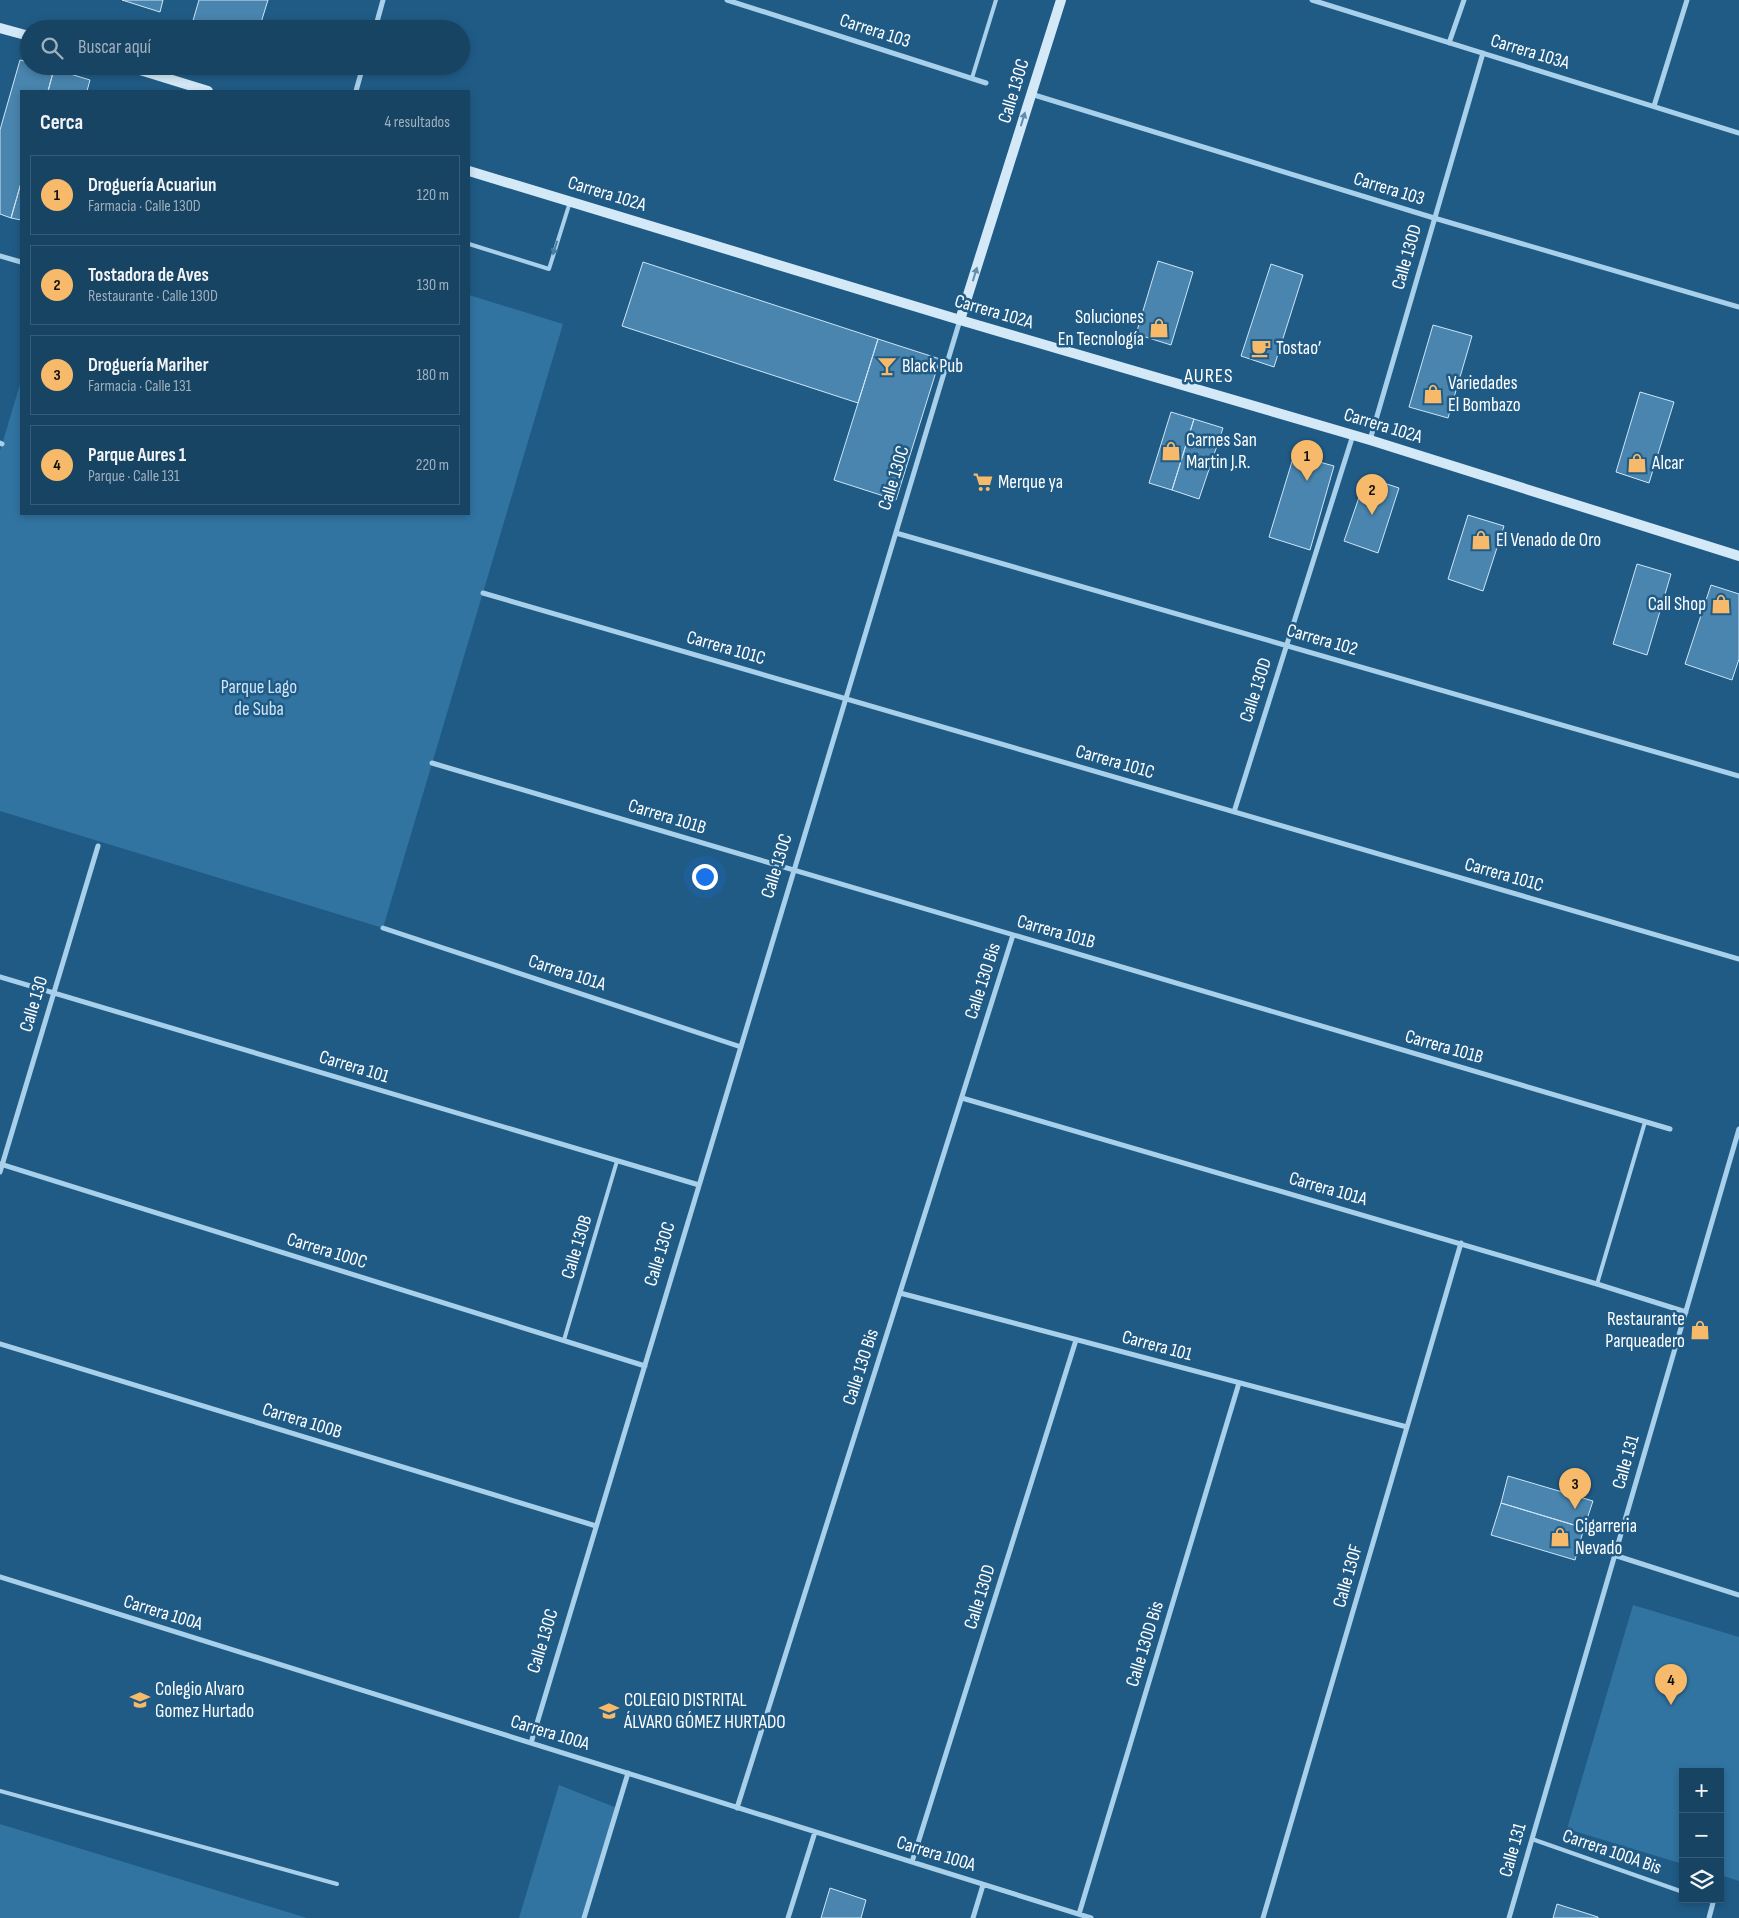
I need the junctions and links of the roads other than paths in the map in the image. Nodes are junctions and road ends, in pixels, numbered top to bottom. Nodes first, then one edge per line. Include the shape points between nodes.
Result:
1 (383, 0) edge
2 (726, 0) edge
3 (996, 0) edge
4 (1061, 0) edge
5 (1312, 0) edge
6 (1464, 0) edge
7 (1687, 0) edge
8 (377, 20) edge
9 (0, 28) edge
10 (20, 34) edge
11 (1449, 43) junction
12 (1483, 53) junction
13 (150, 75) edge
14 (360, 75) edge
15 (972, 78) junction
16 (986, 83) dead end
17 (182, 88) edge
18 (199, 90) edge
19 (356, 90) edge
20 (1031, 94) junction
21 (1654, 106) junction
22 (1739, 133) edge
23 (470, 171) edge
24 (570, 202) junction
25 (1434, 218) junction
26 (470, 244) edge
27 (0, 256) edge
28 (20, 262) edge
29 (1739, 307) edge
30 (960, 320) junction
31 (1353, 435) junction
32 (1370, 440) junction
33 (896, 533) junction
34 (1739, 556) edge
35 (483, 593) dead end
36 (1286, 645) junction
37 (846, 699) junction
38 (432, 763) dead end
39 (1739, 776) edge
40 (1234, 812) junction
41 (98, 846) dead end
42 (794, 870) junction
43 (383, 928) dead end
44 (1013, 935) junction
45 (1739, 959) edge
46 (0, 977) edge
47 (54, 993) junction
48 (741, 1046) junction
49 (962, 1098) junction
50 (1646, 1122) junction
51 (1670, 1129) dead end
52 (1739, 1129) edge
53 (617, 1161) junction
54 (1, 1164) edge
55 (0, 1172) edge
56 (699, 1185) junction
57 (1461, 1243) junction
58 (1597, 1284) junction
59 (900, 1293) junction
60 (1686, 1312) junction
61 (564, 1340) junction
62 (1076, 1340) junction
63 (0, 1344) edge
64 (645, 1366) junction
65 (1239, 1383) junction
66 (1407, 1427) junction
67 (596, 1526) junction
68 (1614, 1555) junction
69 (0, 1577) edge
70 (1739, 1595) edge
71 (530, 1743) junction
72 (628, 1773) junction
73 (0, 1791) edge
74 (737, 1808) junction
75 (815, 1832) junction
76 (1532, 1838) junction
77 (912, 1862) junction
78 (337, 1884) dead end
79 (983, 1885) junction
80 (1679, 1891) edge
81 (1713, 1903) edge
82 (1079, 1914) junction
83 (584, 1918) edge
84 (788, 1918) edge
85 (973, 1918) edge
86 (1091, 1918) edge
87 (1263, 1918) edge
88 (1509, 1918) edge
89 (1709, 1918) edge

1 - 8 street
2 - 15 street, Carrera 103
3 - 15 lane
4 - 20 street, Calle 130C
5 - 11 street, Carrera 103A
6 - 11 street
7 - 21 street
9 - 10 street
11 - 12 street, Carrera 103A
12 - 21 street, Carrera 103A
12 - 25 street, Calle 130D
13 - 17 street
14 - 19 street
15 - 16 street, Carrera 103
17 - 18 street
20 - 25 street, Carrera 103
30 -> 20 street, Calle 130C
21 - 22 street, Carrera 103A
23 - 24 street, Carrera 102A
24 -> 26 lane via 549,269
24 - 30 street, Carrera 102A
25 - 29 street, Carrera 103
25 - 32 street, Calle 130D
27 - 28 street
30 - 31 street, Carrera 102A
30 - 33 street, Calle 130C
31 - 32 street, Carrera 102A
31 - 36 street, Calle 130D
32 - 34 street, Carrera 102A
33 - 36 street, Carrera 102
33 - 37 street, Calle 130C
35 - 37 street, Carrera 101C
36 - 39 street, Carrera 102
36 - 40 street, Calle 130D
37 - 40 street, Carrera 101C
37 - 42 street, Calle 130C
38 - 42 street, Carrera 101B
40 - 45 street, Carrera 101C
41 - 47 street, Calle 130
42 - 44 street, Carrera 101B
42 - 48 street, Calle 130C
43 - 48 street, Carrera 101A
44 - 49 street, Calle 130 Bis
44 - 50 street, Carrera 101B
46 - 47 street, Carrera 101
47 - 53 street, Carrera 101
47 - 54 street, Calle 130
48 - 56 street, Calle 130C
49 - 57 street, Carrera 101A
49 - 59 street, Calle 130 Bis
50 - 51 street, Carrera 101B
50 - 58 lane
52 - 60 street, Calle 131
53 - 56 street, Carrera 101
53 - 61 lane, Calle 130B
54 - 55 street, Calle 130
54 - 61 street, Carrera 100C
56 - 64 street, Calle 130C
57 - 58 street, Carrera 101A
57 - 66 street, Calle 130F
58 - 60 street, Carrera 101A
59 - 62 street, Carrera 101
59 - 74 street, Calle 130 Bis
60 - 68 street, Calle 131
61 - 64 street, Carrera 100C
62 - 65 street, Carrera 101
62 - 77 street, Calle 130D
63 - 67 street, Carrera 100B
64 - 67 street, Calle 130C
65 - 66 street, Carrera 101
65 - 82 street, Calle 130D Bis
66 - 87 street, Calle 130F
67 - 71 street, Calle 130C
68 - 70 street
68 - 76 street, Calle 131
69 - 71 street, Carrera 100A
71 - 72 street, Carrera 100A
72 - 74 street, Carrera 100A
72 - 83 street
73 - 78 lane
74 - 75 street, Carrera 100A
75 - 77 street, Carrera 100A
75 - 84 street
76 - 80 lane, Carrera 100A Bis
76 - 88 street, Calle 131
77 - 79 street, Carrera 100A
79 - 82 street, Carrera 100A
79 - 85 street
81 - 89 street
82 - 86 street, Carrera 100A

